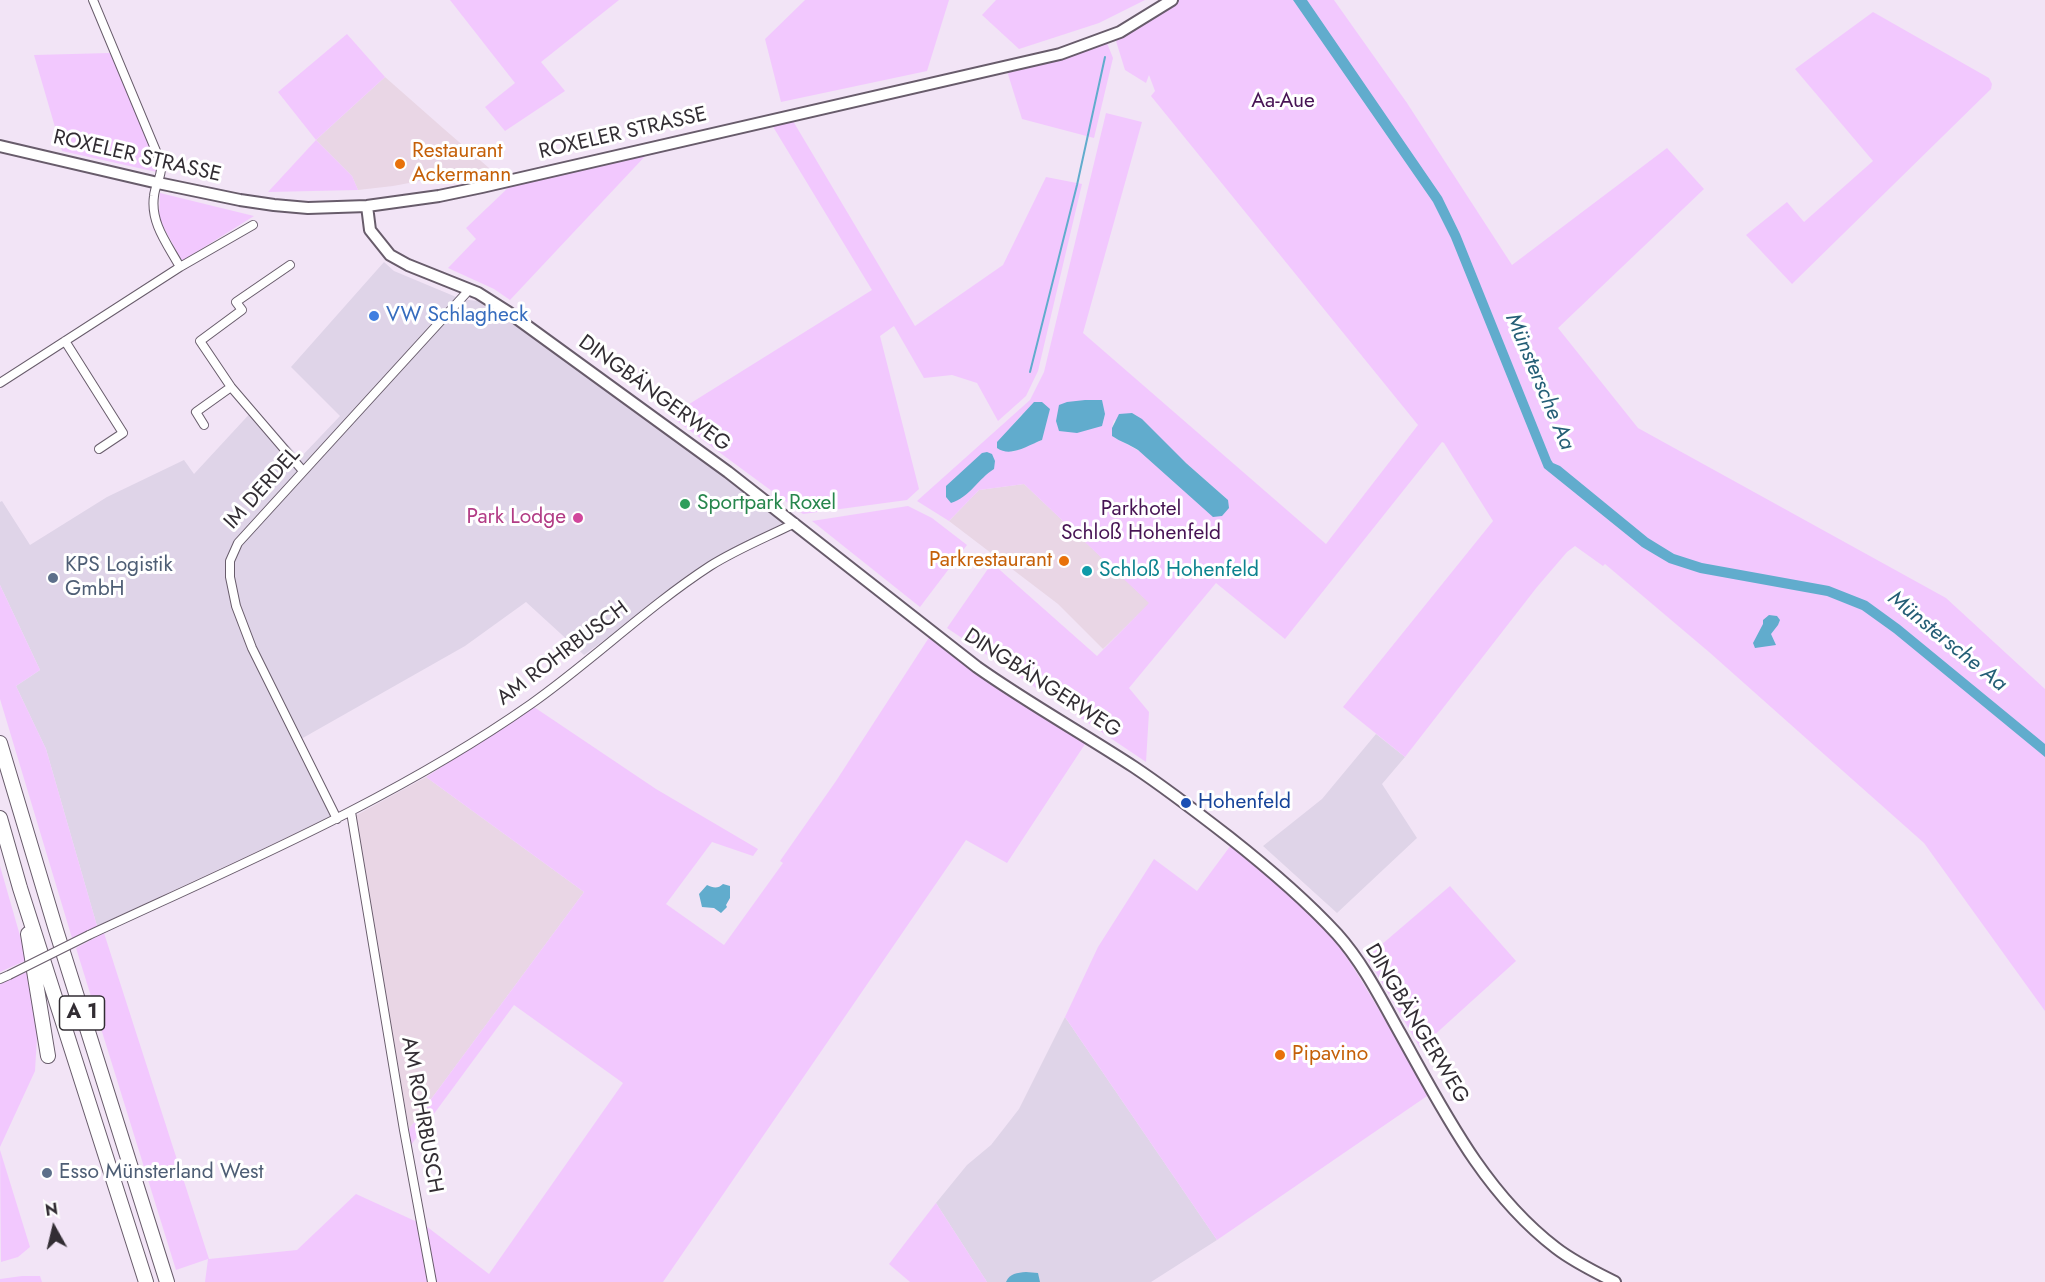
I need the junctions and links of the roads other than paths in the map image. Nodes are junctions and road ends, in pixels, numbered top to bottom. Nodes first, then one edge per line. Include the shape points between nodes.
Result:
1 (93, 0) edge
2 (1172, 0) edge
3 (0, 146) edge
4 (158, 183) junction
5 (367, 206) junction
6 (253, 225) dead end
7 (290, 265) dead end
8 (180, 267) junction
9 (469, 290) junction
10 (64, 341) junction
11 (0, 382) edge
12 (231, 387) junction
13 (204, 424) dead end
14 (99, 449) dead end
15 (303, 471) junction
16 (795, 523) junction
17 (0, 743) edge
18 (351, 812) junction
19 (0, 818) edge
20 (337, 819) junction
21 (20, 888) junction
22 (0, 979) edge
23 (48, 1056) dead end
24 (146, 1282) edge
25 (167, 1282) edge
26 (432, 1282) edge
27 (1615, 1282) edge

1 - 4 street via 161,163
2 - 5 main road, ROXELER STRASSE via 1119,32 1060,54 482,187
3 - 4 main road, ROXELER STRASSE
4 - 5 main road, ROXELER STRASSE via 274,205
4 - 8 street via 153,197 154,217
5 - 9 main road, DINGBÄNGERWEG via 370,230 390,255
6 - 8 street
7 - 12 street via 236,302 242,310 200,341
8 - 10 street
9 - 15 street, IM DERDEL
9 - 16 main road, DINGBÄNGERWEG via 508,312
10 - 11 street
10 - 14 street via 123,433
12 - 13 street via 196,412
12 - 15 street
15 - 20 street, IM DERDEL via 238,543 230,561 230,577 252,648
16 - 18 street, AM ROHRBUSCH via 711,566 531,704 422,774
16 - 27 main road, DINGBÄNGERWEG via 977,667 1173,794 1263,864 1324,919 1371,982 1488,1180 1556,1248
17 - 25 highway, A 1
18 - 20 street, AM ROHRBUSCH
18 - 26 street, AM ROHRBUSCH
19 - 21 highway, A 1
20 - 22 street, AM ROHRBUSCH, bridge
21 - 23 highway
21 - 24 highway, A 1

